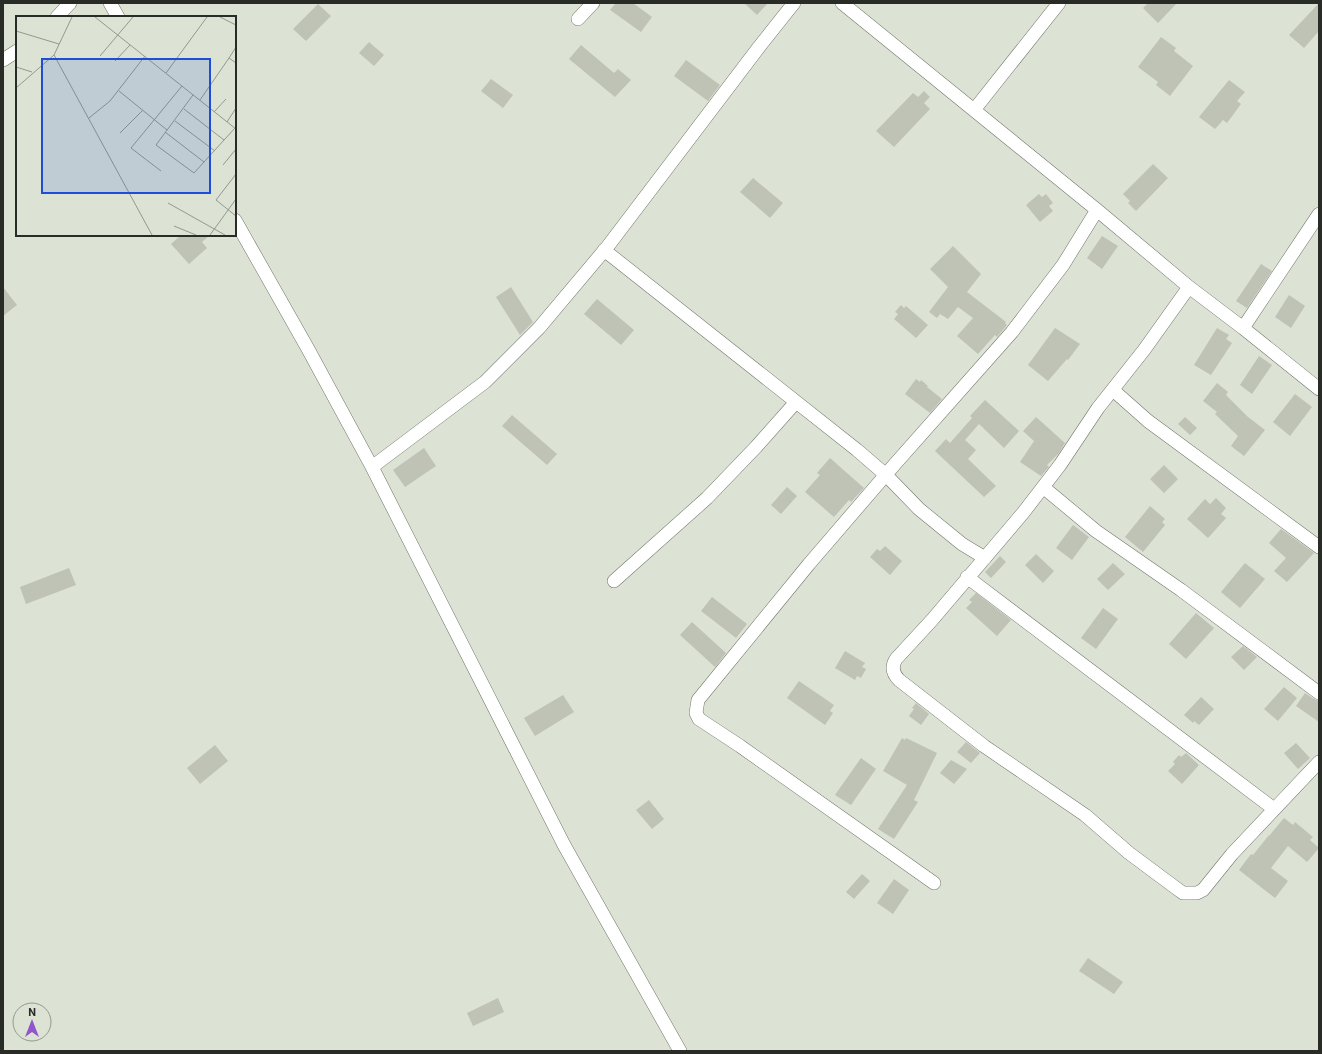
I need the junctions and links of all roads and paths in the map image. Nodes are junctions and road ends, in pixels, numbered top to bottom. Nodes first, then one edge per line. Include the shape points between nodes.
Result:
1 (70, 3) edge
2 (110, 3) edge
3 (594, 3) edge
4 (794, 3) edge
5 (842, 3) edge
6 (1059, 3) edge
7 (58, 16) edge
8 (117, 16) edge
9 (578, 19) dead end
10 (16, 52) edge
11 (3, 60) edge
12 (974, 110) junction
13 (1097, 210) junction
14 (1319, 214) edge
15 (236, 222) edge
16 (604, 250) junction
17 (1189, 287) junction
18 (1243, 328) junction
19 (1319, 389) edge
20 (1113, 390) junction
21 (796, 402) junction
22 (372, 467) junction
23 (886, 475) junction
24 (1043, 487) junction
25 (1319, 547) edge
26 (985, 558) junction
27 (967, 577) junction
28 (614, 581) dead end
29 (1319, 693) edge
30 (1319, 762) edge
31 (1274, 809) junction
32 (934, 884) dead end
33 (680, 1051) edge

1 - 7 street
2 - 8 street
3 - 9 street
4 - 16 street
5 - 12 street
6 - 12 street
10 - 11 street
12 - 13 street
13 - 17 street
13 - 23 street via 1063,265 1012,332
14 - 18 street
15 - 22 street
16 - 21 street
16 - 22 street via 539,328 485,382
17 - 18 street
17 - 20 street
18 - 19 street
20 - 24 street
20 - 25 street via 1148,421
21 - 23 street
21 - 28 street via 707,498
22 - 33 street via 564,845
23 - 26 street via 919,509 962,544
23 - 32 street via 712,682 698,700 696,713 699,719
24 - 26 street
24 - 29 street via 1096,531 1181,590
26 - 27 street
27 - 31 street
27 - 31 street via 896,659 893,666 895,676 984,746 1085,815 1129,853 1183,893 1197,893 1203,890
30 - 31 street

